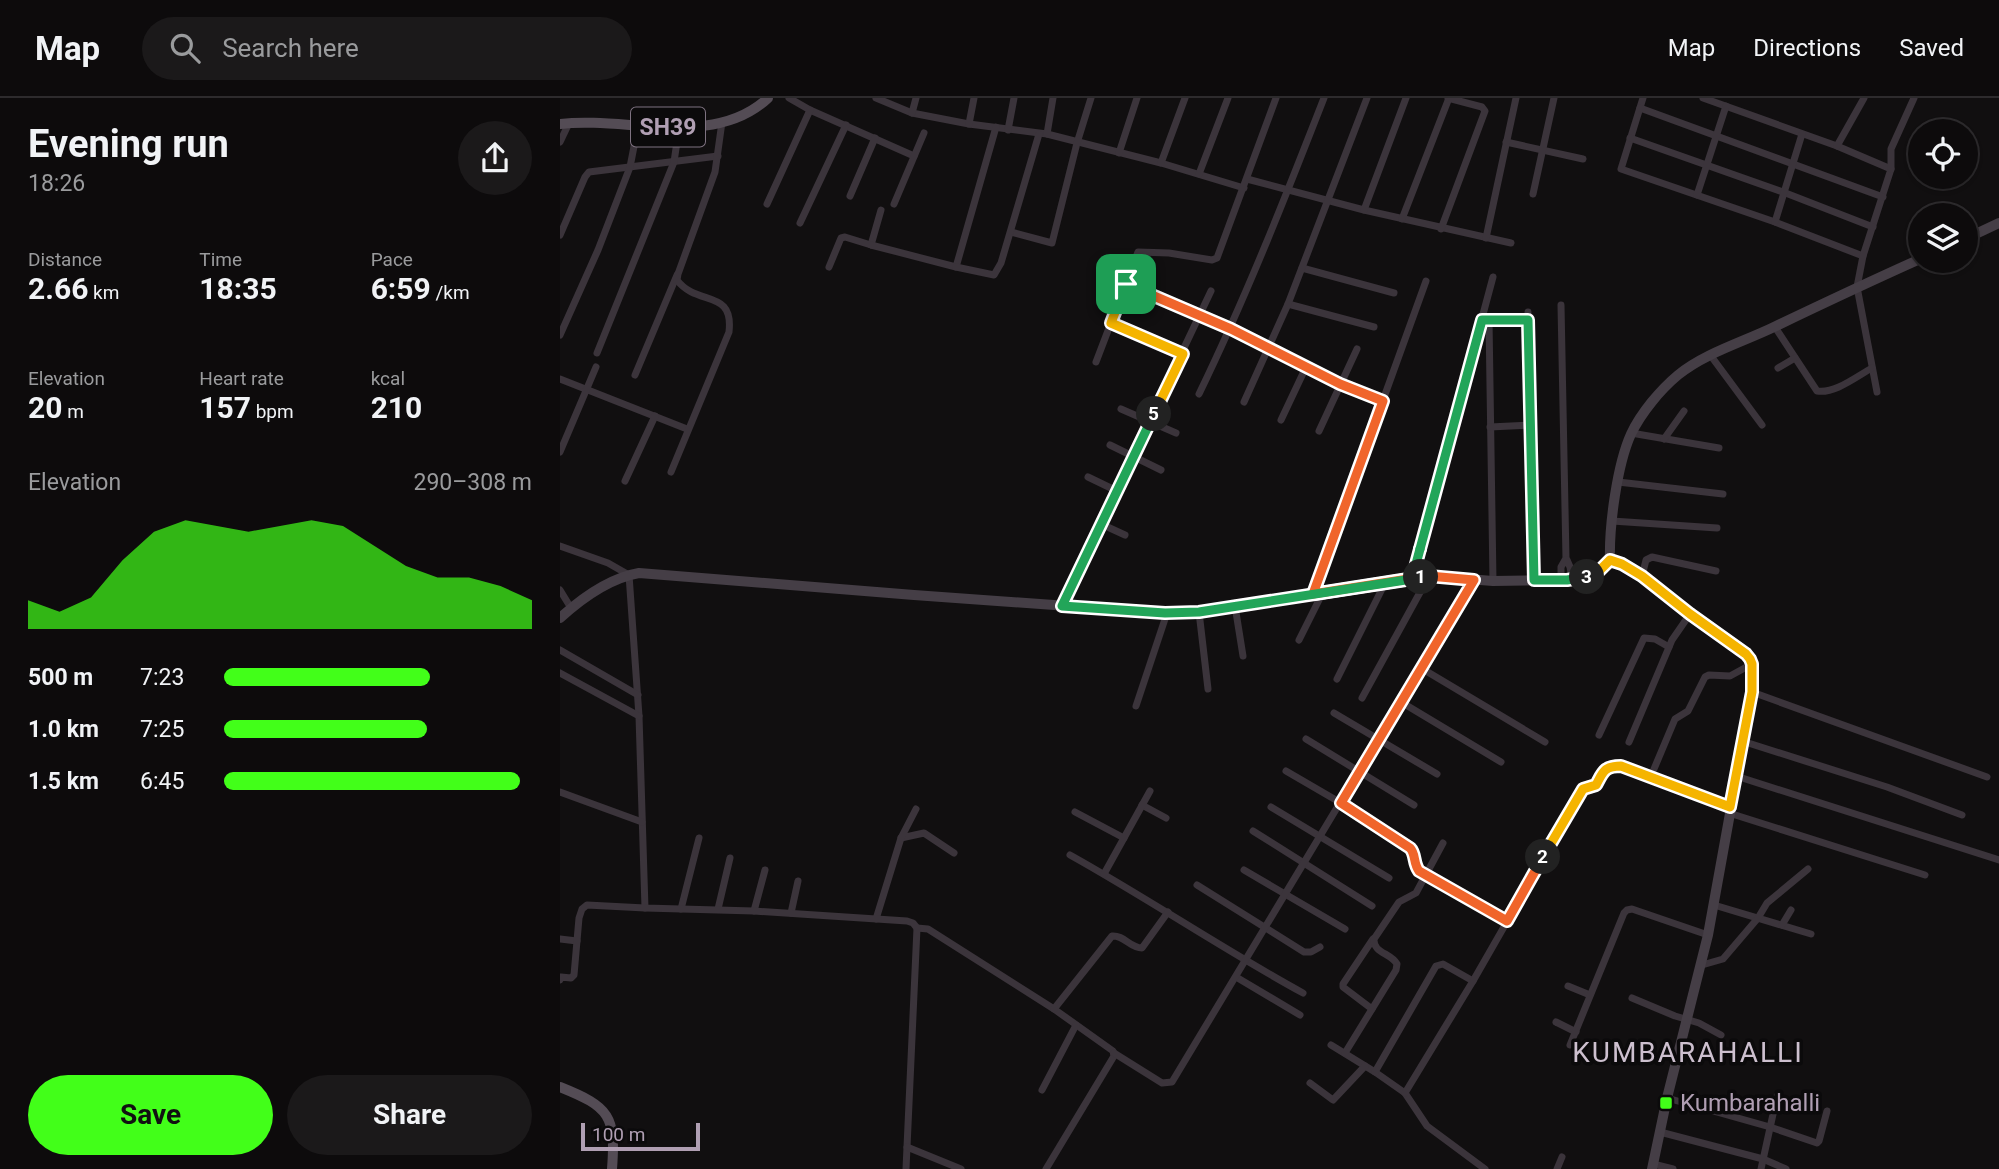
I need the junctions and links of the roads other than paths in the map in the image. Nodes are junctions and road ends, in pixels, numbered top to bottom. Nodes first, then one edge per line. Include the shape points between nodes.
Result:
1 (768, 98) edge
2 (789, 98) edge
3 (876, 98) edge
4 (916, 98) edge
5 (974, 98) edge
6 (1014, 98) edge
7 (1053, 98) edge
8 (1091, 98) edge
9 (1137, 98) edge
10 (1185, 98) edge
11 (1228, 98) edge
12 (1276, 98) edge
13 (1324, 98) edge
14 (1367, 98) edge
15 (1406, 98) edge
16 (1449, 98) edge
17 (1516, 98) edge
18 (1554, 98) edge
19 (1643, 98) edge
20 (1703, 98) edge
21 (1864, 98) edge
22 (1914, 98) edge
23 (1726, 106) junction
24 (1640, 108) junction
25 (810, 110) junction
26 (912, 113) junction
27 (722, 122) junction
28 (565, 124) edge
29 (969, 124) junction
30 (846, 125) junction
31 (638, 126) junction
32 (996, 127) junction
33 (679, 128) junction
34 (1008, 130) junction
35 (924, 133) dead end
36 (1043, 134) junction
37 (1802, 134) junction
38 (1717, 136) junction
39 (876, 138) junction
40 (1630, 138) junction
41 (560, 142) edge
42 (1507, 142) junction
43 (1077, 143) junction
44 (1837, 146) junction
45 (1543, 150) junction
46 (1119, 153) junction
47 (718, 156) junction
48 (914, 156) junction
49 (1583, 159) dead end
50 (674, 162) junction
51 (1794, 162) junction
52 (1161, 163) junction
53 (1707, 166) junction
54 (630, 167) junction
55 (1891, 169) junction
56 (1199, 174) junction
57 (1247, 179) junction
58 (1244, 188) junction
59 (1289, 189) junction
60 (1783, 192) junction
61 (1533, 194) dead end
62 (1697, 195) junction
63 (850, 196) dead end
64 (1884, 197) junction
65 (1327, 200) junction
66 (767, 204) dead end
67 (894, 204) dead end
68 (881, 210) dead end
69 (1364, 210) junction
70 (1402, 219) junction
71 (1775, 222) junction
72 (800, 223) dead end
73 (1999, 223) edge
74 (1873, 227) junction
75 (1441, 229) junction
76 (1011, 232) junction
77 (1978, 233) edge
78 (560, 235) edge
79 (1486, 238) junction
80 (1511, 243) dead end
81 (871, 245) junction
82 (1863, 256) junction
83 (1908, 264) edge
84 (829, 267) dead end
85 (956, 267) junction
86 (1302, 268) junction
87 (677, 274) junction
88 (1493, 277) dead end
89 (1426, 281) dead end
90 (1126, 284) junction
91 (1857, 287) junction
92 (1212, 291) dead end
93 (1394, 293) dead end
94 (1288, 304) junction
95 (1561, 305) dead end
96 (1200, 317) junction
97 (1485, 320) junction
98 (1111, 323) junction
99 (1374, 327) dead end
100 (1775, 327) junction
101 (1231, 329) junction
102 (560, 335) edge
103 (1268, 349) junction
104 (1357, 349) dead end
105 (597, 354) dead end
106 (1183, 354) junction
107 (1711, 356) junction
108 (1795, 358) junction
109 (1096, 362) dead end
110 (596, 367) dead end
111 (1306, 367) junction
112 (1778, 368) dead end
113 (1872, 368) junction
114 (635, 375) dead end
115 (560, 379) edge
116 (1340, 384) junction
117 (587, 389) junction
118 (1877, 391) dead end
119 (1199, 394) dead end
120 (1383, 401) junction
121 (1244, 402) dead end
122 (1121, 408) dead end
123 (1684, 411) dead end
124 (655, 416) junction
125 (1281, 420) dead end
126 (1150, 422) junction
127 (1531, 425) junction
128 (1762, 425) dead end
129 (1490, 427) junction
130 (687, 429) junction
131 (1319, 431) dead end
132 (1176, 433) dead end
133 (1631, 433) junction
134 (1664, 439) junction
135 (1110, 445) dead end
136 (1719, 448) dead end
137 (560, 452) edge
138 (1133, 457) junction
139 (1161, 470) dead end
140 (671, 472) dead end
141 (1088, 477) dead end
142 (625, 481) dead end
143 (1618, 482) junction
144 (1117, 491) junction
145 (1723, 494) dead end
146 (1612, 521) junction
147 (1101, 524) junction
148 (1717, 528) dead end
149 (1125, 535) dead end
150 (560, 546) edge
151 (1610, 560) junction
152 (1716, 571) dead end
153 (629, 575) junction
154 (1429, 576) junction
155 (1642, 576) junction
156 (1412, 579) junction
157 (1474, 580) junction
158 (1534, 580) junction
159 (1566, 580) junction
160 (1493, 581) junction
161 (1385, 583) junction
162 (560, 590) edge
163 (1318, 593) junction
164 (1062, 606) junction
165 (1235, 606) junction
166 (571, 608) junction
167 (1199, 612) junction
168 (1167, 613) junction
169 (1690, 614) junction
170 (560, 618) edge
171 (1299, 640) dead end
172 (1669, 647) junction
173 (560, 650) edge
174 (1243, 656) dead end
175 (1752, 664) junction
176 (1422, 668) junction
177 (560, 673) edge
178 (1337, 679) dead end
179 (1208, 689) dead end
180 (1752, 692) junction
181 (638, 695) junction
182 (1362, 698) dead end
183 (1401, 702) junction
184 (1136, 706) dead end
185 (1334, 713) dead end
186 (639, 716) junction
187 (1599, 736) dead end
188 (1306, 739) dead end
189 (1379, 739) junction
190 (1742, 741) junction
191 (1545, 742) dead end
192 (1629, 742) dead end
193 (1501, 762) dead end
194 (1654, 769) dead end
195 (1286, 771) dead end
196 (1360, 772) junction
197 (1437, 774) dead end
198 (1736, 776) junction
199 (1987, 777) dead end
200 (1150, 791) dead end
201 (560, 792) edge
202 (1341, 803) junction
203 (1142, 805) junction
204 (1414, 805) dead end
205 (1271, 807) dead end
206 (916, 809) dead end
207 (1730, 810) junction
208 (1075, 812) dead end
209 (1962, 815) dead end
210 (1166, 818) dead end
211 (642, 822) junction
212 (1253, 831) dead end
213 (1321, 836) junction
214 (699, 838) dead end
215 (901, 838) junction
216 (1124, 838) junction
217 (1443, 843) dead end
218 (954, 853) dead end
219 (1070, 855) dead end
220 (730, 858) dead end
221 (1999, 860) edge
222 (1304, 862) junction
223 (1808, 869) dead end
224 (765, 870) dead end
225 (1244, 870) dead end
226 (1104, 874) junction
227 (1426, 875) junction
228 (1925, 875) dead end
229 (1389, 878) dead end
230 (798, 881) dead end
231 (1197, 885) dead end
232 (1285, 894) junction
233 (1714, 905) junction
234 (1372, 906) dead end
235 (645, 908) junction
236 (681, 909) junction
237 (718, 909) junction
238 (1791, 910) dead end
239 (754, 911) junction
240 (1168, 912) junction
241 (791, 913) junction
242 (1758, 918) junction
243 (876, 919) junction
244 (1507, 921) junction
245 (1782, 925) junction
246 (917, 928) junction
247 (1265, 928) junction
248 (1345, 929) dead end
249 (1811, 934) dead end
250 (1708, 935) junction
251 (560, 939) edge
252 (1374, 939) junction
253 (577, 941) junction
254 (1320, 947) dead end
255 (1245, 961) junction
256 (1702, 965) junction
257 (1236, 977) junction
258 (560, 978) edge
259 (1473, 981) junction
260 (1568, 986) dead end
261 (1303, 993) dead end
262 (1590, 995) junction
263 (1632, 998) dead end
264 (1054, 1009) junction
265 (1372, 1009) junction
266 (1300, 1015) dead end
267 (1686, 1019) junction
268 (1556, 1022) dead end
269 (1076, 1025) junction
270 (1576, 1032) junction
271 (1721, 1035) dead end
272 (1331, 1045) dead end
273 (1570, 1045) dead end
274 (1114, 1053) junction
275 (1345, 1053) junction
276 (1365, 1066) junction
277 (1376, 1072) junction
278 (1311, 1083) dead end
279 (560, 1087) edge
280 (1042, 1090) dead end
281 (1405, 1093) junction
282 (1777, 1096) dead end
283 (1667, 1098) junction
284 (1827, 1111) dead end
285 (1770, 1127) junction
286 (1660, 1132) junction
287 (907, 1147) junction
288 (1562, 1157) dead end
289 (1763, 1159) junction
290 (1652, 1166) edge
291 (612, 1169) edge
292 (906, 1169) edge
293 (961, 1169) edge
294 (1046, 1169) edge
295 (1485, 1169) edge
296 (1557, 1169) edge
297 (1673, 1169) edge
298 (1761, 1169) edge
299 (1786, 1169) edge

1 - 27 main road, SH39 via 754,111
2 - 25 street
3 - 26 street
4 - 26 street
5 - 29 street
6 - 34 street
7 - 36 street
8 - 43 street
9 - 46 street
10 - 52 street
11 - 56 street
12 - 57 street
13 - 59 street
14 - 65 street
15 - 69 street
16 - 70 street
16 - 75 street via 1485,111
17 - 42 street
18 - 45 street
19 - 24 street
20 - 23 street
21 - 44 street
22 - 55 street via 1891,149
23 - 37 street
23 - 38 street
24 - 38 street
24 - 40 street
25 - 30 street
25 - 66 street
26 - 29 street
27 - 33 main road, SH39
27 - 47 street
28 - 31 main road, SH39
28 - 41 street
29 - 32 street
30 - 39 street
30 - 72 street
31 - 33 main road, SH39
31 - 54 street
32 - 34 street
32 - 85 street
33 - 50 street
34 - 36 street
35 - 48 street
36 - 43 street
36 - 76 street
37 - 44 street
37 - 51 street
38 - 51 street
38 - 53 street
39 - 48 street
39 - 63 street
40 - 53 street
40 - 62 street via 1621,169
42 - 45 street
42 - 79 street
43 - 46 street
43 - 76 street via 1052,243
44 - 55 street
45 - 49 street
45 - 61 street
46 - 52 street
47 - 50 street
47 - 87 street
48 - 67 street
50 - 54 street
50 - 105 street
51 - 60 street
51 - 64 street
52 - 56 street
53 - 60 street
53 - 62 street
54 - 78 street via 589,172
54 - 102 street
55 - 64 street
56 - 58 street
57 - 58 street
57 - 59 street
58 - 90 street via 1215,260 1139,252
59 - 65 street
59 - 101 street
60 - 71 street
60 - 74 street
62 - 71 street
64 - 74 street
65 - 69 street
65 - 86 street
68 - 81 street
69 - 70 street
70 - 75 street
71 - 82 street
73 - 77 street
74 - 82 street
75 - 79 street
76 - 85 street via 994,275
79 - 80 street
81 - 84 street via 841,238
81 - 85 street
82 - 91 street
83 - 91 street
86 - 93 street
86 - 94 street
87 - 114 street
87 - 130 street via 681,285 723,305 730,318 729,332
88 - 97 street
89 - 120 street
90 - 96 street
90 - 98 street
91 - 100 street
91 - 113 street
92 - 96 street
94 - 99 street
94 - 103 street
95 - 159 street via 1566,559 1570,566
96 - 101 street
96 - 106 street
97 - 127 street via 1528,316
97 - 129 street
97 - 156 street
98 - 106 street
98 - 109 street
100 - 107 street
100 - 108 street
101 - 103 street
101 - 119 street
103 - 111 street
103 - 121 street
104 - 116 street
106 - 126 street
107 - 128 street
107 - 133 street via 1679,375
108 - 112 street
108 - 113 street via 1822,393
110 - 117 street
111 - 116 street
111 - 125 street
113 - 118 street
115 - 117 street
116 - 120 street
116 - 131 street
117 - 124 street
117 - 137 street
120 - 163 street
122 - 126 street
123 - 134 street
124 - 130 street
124 - 142 street
126 - 132 street
126 - 138 street
127 - 129 street
127 - 158 street
129 - 160 street
130 - 140 street
133 - 134 street
133 - 143 street
134 - 136 street
135 - 138 street
138 - 139 street
138 - 144 street
141 - 144 street
143 - 145 street
143 - 146 street
144 - 147 street
146 - 148 street
146 - 151 street
147 - 149 street
147 - 164 street
150 - 153 street
151 - 155 street
151 - 159 street via 1591,576
152 - 155 street via 1652,557 1646,560
153 - 164 street
153 - 166 street
153 - 181 street
154 - 156 street
154 - 157 street
154 - 182 street
155 - 169 street
156 - 161 street
157 - 160 street
157 - 176 street
158 - 159 street
158 - 160 street
161 - 163 street
161 - 178 street
162 - 166 street
163 - 165 street
163 - 171 street
164 - 168 street
165 - 167 street
165 - 174 street
166 - 170 street
167 - 168 street
167 - 179 street
168 - 184 street
169 - 172 street
169 - 175 street via 1746,654
172 - 187 street via 1644,638
172 - 192 street
173 - 181 street
175 - 180 street
175 - 194 street via 1730,676 1705,677 1688,711 1675,719
176 - 183 street
176 - 191 street
177 - 186 street
180 - 190 street
180 - 199 street
181 - 186 street
183 - 189 street
183 - 193 street
185 - 189 street
186 - 211 street
188 - 196 street
189 - 196 street
189 - 197 street
190 - 198 street
190 - 209 street
195 - 202 street
196 - 202 street
196 - 204 street
198 - 207 street
198 - 221 street
200 - 203 street
201 - 211 street
202 - 213 street
202 - 227 street via 1410,848 1415,866
203 - 210 street
203 - 216 street
205 - 213 street
206 - 215 street
207 - 228 street
207 - 233 street
207 - 244 street via 1611,766 1596,785 1583,789
208 - 216 street
211 - 235 street
212 - 222 street
213 - 222 street
213 - 229 street
214 - 236 street
215 - 218 street via 924,833
215 - 243 street
216 - 226 street
217 - 227 street
219 - 226 street
220 - 237 street
222 - 232 street
222 - 234 street
223 - 242 street via 1767,903
224 - 239 street
225 - 232 street
226 - 240 street
227 - 244 street
227 - 252 street via 1416,893 1399,902
230 - 241 street
231 - 247 street
232 - 247 street
232 - 248 street
233 - 242 street
233 - 250 street
235 - 236 street
235 - 253 street via 587,905 579,918
236 - 237 street
237 - 239 street
238 - 245 street
239 - 241 street
240 - 255 street
240 - 264 street via 1142,948 1112,936
241 - 243 street
242 - 245 street
242 - 256 street via 1723,959
243 - 246 street via 907,920
244 - 259 street
245 - 249 street
246 - 264 street via 928,929
246 - 287 street
247 - 254 street via 1304,953
247 - 255 street
250 - 256 street
250 - 262 street via 1626,910
251 - 253 street
252 - 265 street via 1376,948 1397,964
252 - 265 street via 1343,984
253 - 258 street via 573,975
255 - 257 street
255 - 261 street
256 - 267 street
257 - 266 street
257 - 274 street via 1172,1082 1162,1083
259 - 277 street via 1443,964 1436,966
259 - 281 street
260 - 262 street
262 - 270 street
263 - 267 street
264 - 269 street
265 - 275 street
267 - 271 street
267 - 283 street
268 - 270 street
269 - 274 street
269 - 280 street
270 - 273 street
272 - 275 street
274 - 294 street
275 - 276 street
276 - 277 street
276 - 278 street via 1333,1100
277 - 281 street
279 - 291 main road via 594,1102 610,1121
281 - 295 street via 1427,1126
282 - 285 street
283 - 285 street
283 - 286 street
284 - 285 street via 1818,1143
285 - 289 street
286 - 289 street
286 - 290 street
287 - 292 street
287 - 293 street
288 - 296 street
289 - 298 street
289 - 299 street
290 - 297 street

